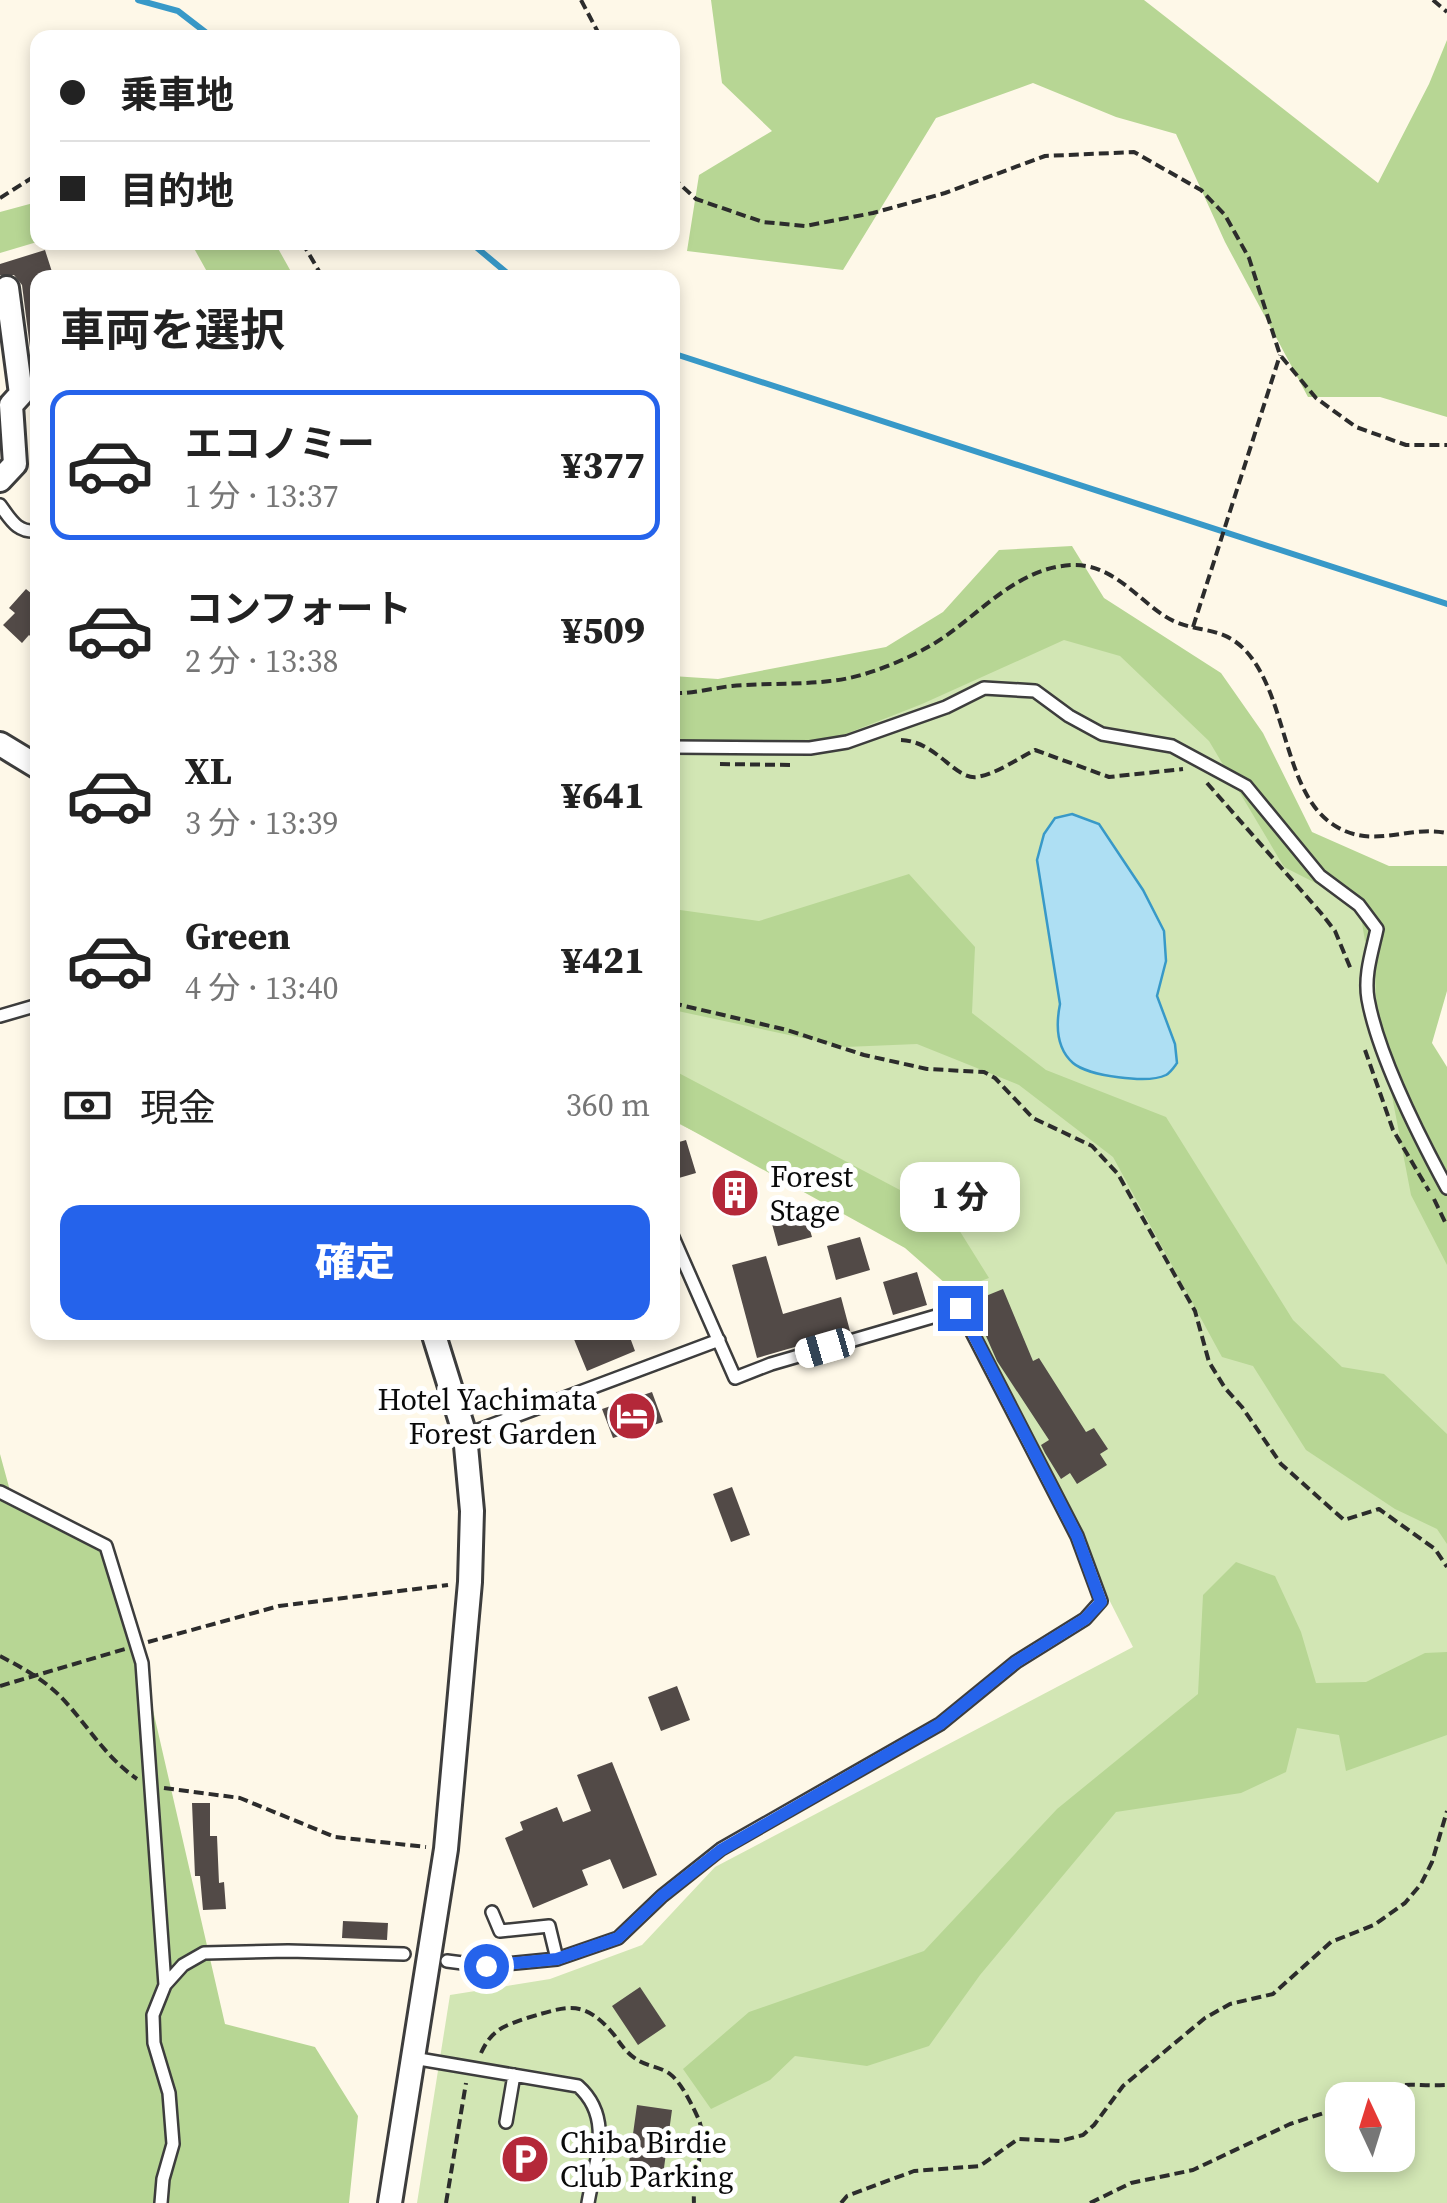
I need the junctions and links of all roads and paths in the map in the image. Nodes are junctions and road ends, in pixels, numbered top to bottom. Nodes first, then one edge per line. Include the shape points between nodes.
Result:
1 (581, 0) edge
2 (1432, 0) edge
3 (1447, 12) edge
4 (597, 30) edge
5 (30, 179) edge
6 (680, 185) edge
7 (0, 198) edge
8 (8, 288) dead end
9 (1280, 355) junction
10 (1447, 445) edge
11 (0, 480) edge
12 (0, 505) edge
13 (30, 532) edge
14 (1193, 628) junction
15 (680, 692) edge
16 (897, 740) dead end
17 (0, 744) edge
18 (680, 747) edge
19 (30, 762) edge
20 (710, 762) dead end
21 (797, 764) dead end
22 (1190, 769) dead end
23 (1205, 780) dead end
24 (1447, 833) edge
25 (1354, 983) dead end
26 (680, 1005) edge
27 (30, 1007) edge
28 (0, 1016) edge
29 (1361, 1039) dead end
30 (1447, 1188) edge
31 (1447, 1226) edge
32 (680, 1253) edge
33 (435, 1340) edge
34 (719, 1340) junction
35 (465, 1435) junction
36 (0, 1492) edge
37 (1447, 1567) edge
38 (470, 1582) junction
39 (0, 1656) edge
40 (0, 1686) edge
41 (146, 1785) dead end
42 (165, 1788) dead end
43 (1447, 1810) edge
44 (446, 1849) junction
45 (492, 1912) dead end
46 (404, 1954) dead end
47 (557, 1959) junction
48 (446, 1962) dead end
49 (165, 1985) junction
50 (413, 2058) junction
51 (476, 2069) junction
52 (514, 2075) junction
53 (1447, 2084) edge
54 (1415, 2085) edge
55 (1325, 2113) edge
56 (506, 2122) dead end
57 (161, 2203) edge
58 (390, 2203) edge
59 (446, 2203) edge
60 (588, 2203) edge
61 (694, 2203) edge
62 (840, 2203) edge
63 (1090, 2203) edge

1 - 4 path
2 - 3 path
5 - 7 path
6 - 9 path via 696,200 763,222 805,226 946,192 1045,156 1134,152 1201,190 1225,215 1248,258
8 - 11 street via 21,394 11,405 14,464
9 - 10 path via 1316,398 1356,427 1406,445
9 - 14 path
12 - 13 lane via 12,523
14 - 15 path via 1160,614 1122,581 1072,565 1002,592 931,645 881,668 835,681
14 - 24 path via 1226,633 1264,675 1294,766 1334,826 1366,839
16 - 22 path via 923,743 965,776 977,777 1035,750 1108,778
17 - 19 street
18 - 30 lane via 810,748 847,742 984,688 1035,691 1102,734 1172,746 1246,786 1320,876 1359,905 1377,929 1368,999 1399,1091
20 - 21 path
23 - 25 path via 1328,922
26 - 37 path via 927,1069 984,1072 1033,1118 1092,1146 1118,1174 1195,1311 1208,1362 1281,1464 1344,1520 1379,1509 1435,1549
27 - 28 lane
29 - 31 path via 1393,1130
32 - 34 lane
33 - 35 street
34 - 35 lane
34 - 47 lane via 736,1378 960,1308 1077,1536 1101,1602 940,1724 721,1850 618,1938
35 - 38 street
36 - 49 lane via 106,1546 118,1579 142,1663
38 - 40 path via 248,1613
38 - 44 street
39 - 41 path via 60,1696 101,1749
42 - 44 path via 240,1798 335,1837
43 - 62 path via 1432,1862 1404,1903 1331,1942 1273,1994 1205,2018 1123,2086 1082,2135 1018,2140 980,2166 914,2172
44 - 50 street
45 - 47 lane via 500,1931 548,1926
46 - 49 lane via 204,1953
47 - 48 lane via 486,1966
49 - 57 lane via 153,2015 173,2144
50 - 51 lane
50 - 58 street
51 - 52 lane
51 - 59 path via 464,2087
51 - 61 path via 497,2028 558,2007 590,2014 636,2060 670,2073 698,2117
52 - 56 lane
52 - 60 lane via 578,2086 598,2109
53 - 54 path
55 - 63 path via 1193,2170 1131,2183

